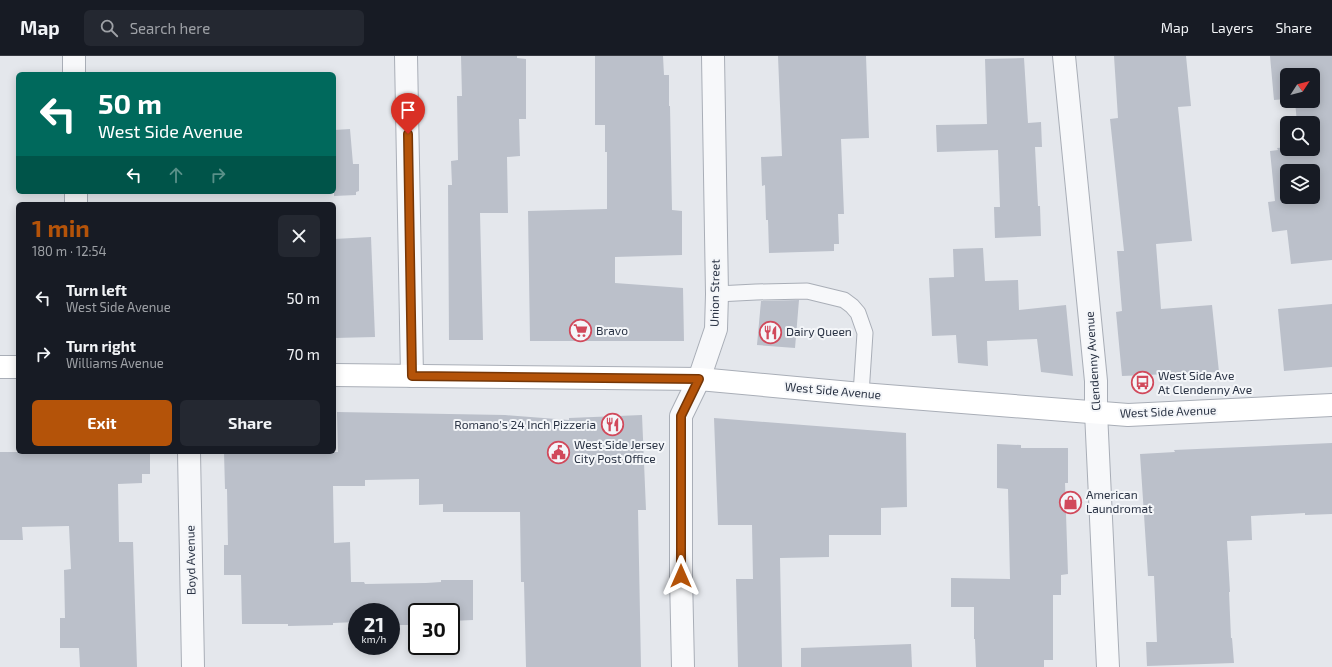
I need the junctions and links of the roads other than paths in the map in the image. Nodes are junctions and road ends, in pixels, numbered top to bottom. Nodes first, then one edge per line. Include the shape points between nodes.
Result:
1 (74, 56) edge
2 (406, 56) edge
3 (713, 56) edge
4 (1064, 56) edge
5 (74, 72) edge
6 (717, 294) junction
7 (0, 367) edge
8 (16, 368) edge
9 (336, 375) edge
10 (412, 376) junction
11 (699, 379) junction
12 (861, 394) junction
13 (1332, 405) edge
14 (1096, 412) junction
15 (189, 454) edge
16 (193, 667) edge
17 (683, 667) edge
18 (1108, 667) edge

1 - 5 street
2 - 10 street
3 - 6 street, Union Street
4 - 14 street, Clendenny Avenue via 1096,381
6 - 11 street, Union Street via 716,329
6 - 12 lane via 807,291 844,300 858,314 865,333
7 - 8 main road
9 - 10 main road, West Side Avenue
10 - 11 main road, West Side Avenue
11 - 12 main road, West Side Avenue
11 - 17 street, Union Street via 681,416
12 - 14 main road, West Side Avenue
13 - 14 main road, West Side Avenue via 1128,415
14 - 18 street, Clendenny Avenue
15 - 16 street, Boyd Avenue

